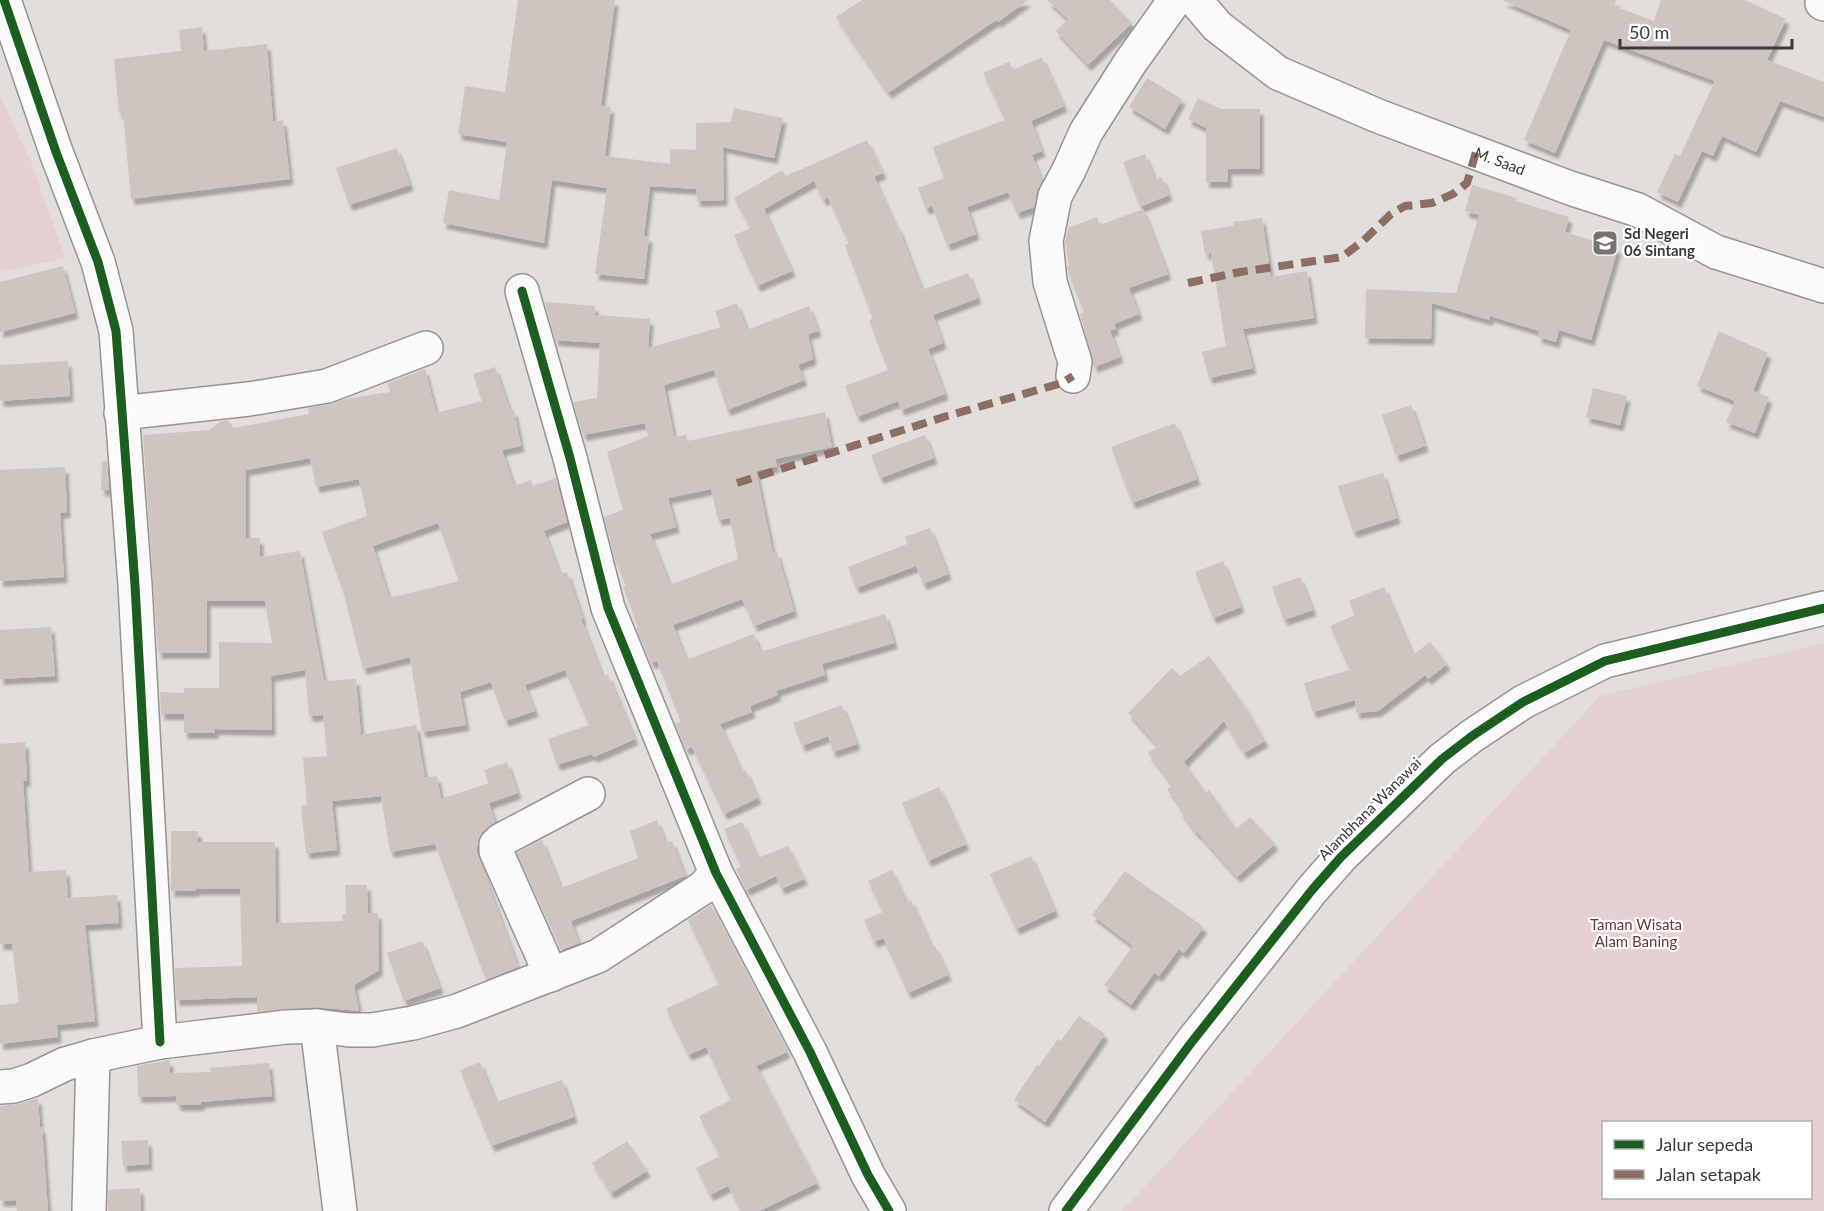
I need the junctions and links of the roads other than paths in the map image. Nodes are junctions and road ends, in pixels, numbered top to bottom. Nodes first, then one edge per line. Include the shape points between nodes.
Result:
1 (4, 0) edge
2 (1175, 0) edge
3 (1195, 0) edge
4 (1824, 286) edge
5 (522, 291) dead end
6 (426, 348) dead end
7 (1073, 376) dead end
8 (121, 413) junction
9 (1824, 608) edge
10 (588, 794) dead end
11 (716, 873) junction
12 (551, 975) junction
13 (317, 1026) junction
14 (159, 1042) junction
15 (93, 1056) junction
16 (0, 1087) edge
17 (89, 1211) edge
18 (340, 1211) edge
19 (889, 1211) edge
20 (1066, 1211) edge

1 - 8 street via 108,297 117,340
2 - 7 street via 1086,132 1055,196 1046,241 1050,282 1075,362
3 - 4 street, M. Saad via 1217,26 1278,73 1378,116 1638,210 1716,252
5 - 11 street via 608,608
6 - 8 street via 327,386
8 - 14 street via 137,621
9 - 20 street, Alambhana Wanawai via 1605,660 1523,702 1442,759 1312,890
10 - 12 street via 496,845
11 - 12 street via 704,887 598,956
11 - 19 street
12 - 13 street via 457,1011 413,1023 372,1030
13 - 14 street
13 - 18 street
14 - 15 street
15 - 16 street via 14,1086
15 - 17 street

